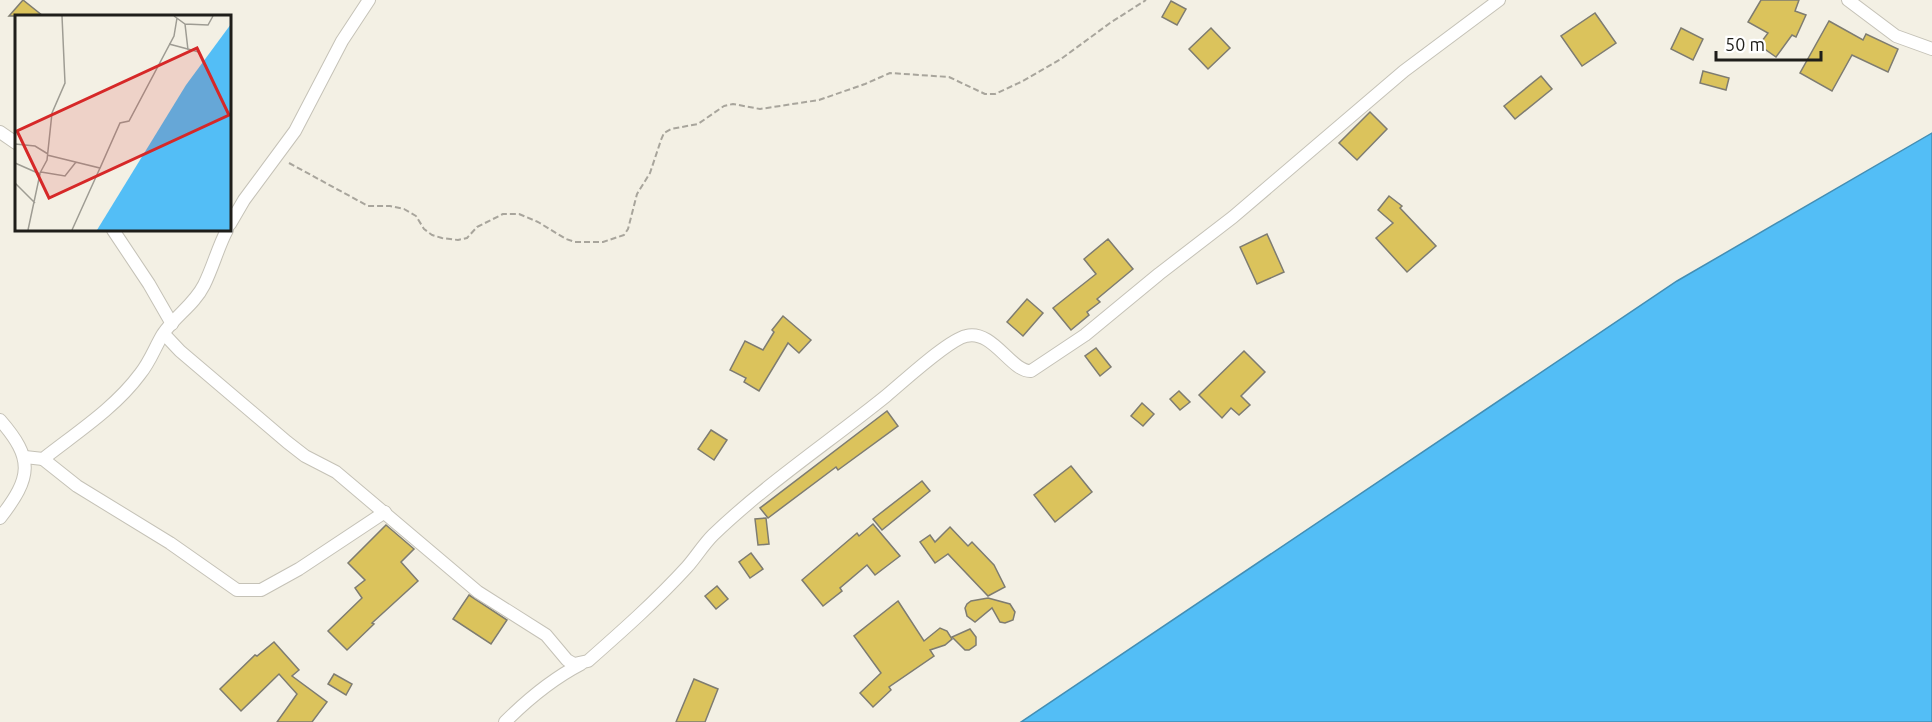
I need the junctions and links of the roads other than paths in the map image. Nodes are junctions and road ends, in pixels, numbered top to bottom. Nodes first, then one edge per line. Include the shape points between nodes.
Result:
1 (369, 0) edge
2 (1499, 0) edge
3 (1848, 0) edge
4 (1932, 49) edge
5 (0, 132) edge
6 (15, 142) edge
7 (231, 222) edge
8 (114, 231) edge
9 (227, 231) edge
10 (172, 324) junction
11 (164, 334) junction
12 (0, 420) edge
13 (25, 457) junction
14 (43, 459) junction
15 (385, 512) junction
16 (0, 518) edge
17 (582, 663) junction
18 (505, 722) edge

1 - 7 street via 342,41 295,131
2 - 17 street via 1404,71 1233,217 1085,335 1031,371 1018,367 981,336 966,335 941,351 762,493 712,537 634,620
3 - 4 street via 1896,36
5 - 6 street
8 - 10 street
9 - 10 street via 205,283
10 - 11 street
11 - 14 street via 140,375 120,396
11 - 15 street via 287,442 336,472
12 - 13 street
13 - 14 street
13 - 16 street via 21,486
14 - 15 street via 77,486 237,590 261,590
15 - 17 street via 478,592 546,635 567,660
17 - 18 street

